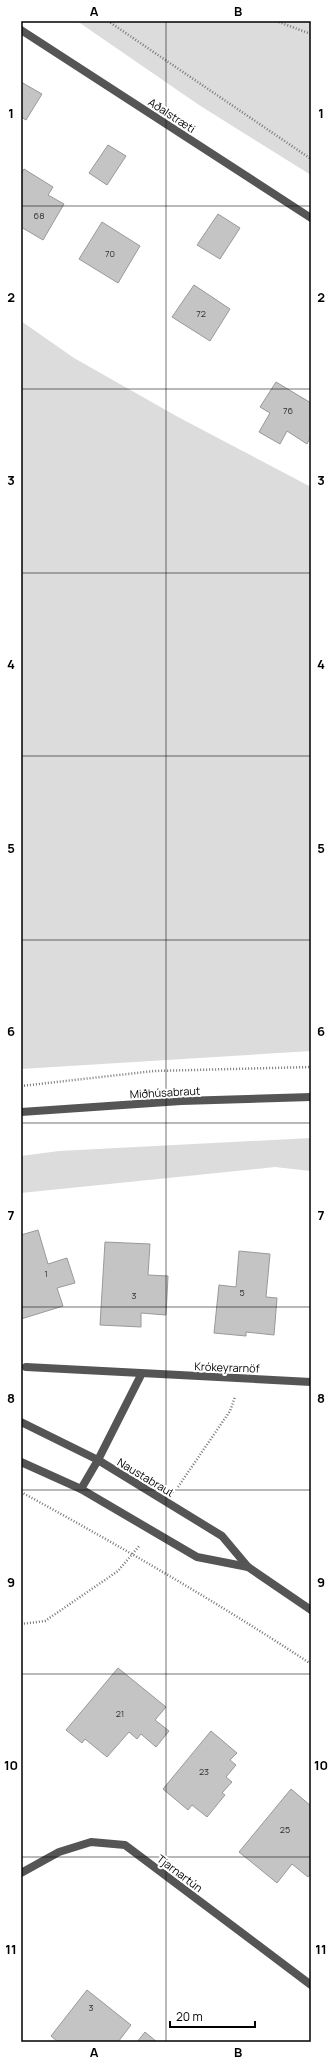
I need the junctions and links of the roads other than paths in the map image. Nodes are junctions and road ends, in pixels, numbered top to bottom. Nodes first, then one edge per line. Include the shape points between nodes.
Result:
1 (21, 30) edge
2 (311, 218) edge
3 (311, 1097) edge
4 (21, 1112) edge
5 (26, 1367) dead end
6 (141, 1374) junction
7 (311, 1382) edge
8 (21, 1422) edge
9 (98, 1460) junction
10 (21, 1462) edge
11 (81, 1489) junction
12 (248, 1567) junction
13 (311, 1610) edge
14 (21, 1873) edge
15 (311, 1985) edge

1 - 2 street, Aðalstræti
3 - 4 street, Miðhúsabraut via 181,1101
5 - 6 street, Krókeyrarnöf
6 - 7 street, Krókeyrarnöf
6 - 9 street
8 - 9 street, Naustabraut
9 - 11 street
9 - 12 street, Naustabraut via 222,1536
10 - 11 street, Naustabraut
11 - 12 street, Naustabraut via 197,1557
12 - 13 street, Naustabraut
14 - 15 street, Tjarnartún via 59,1852 91,1842 125,1844

